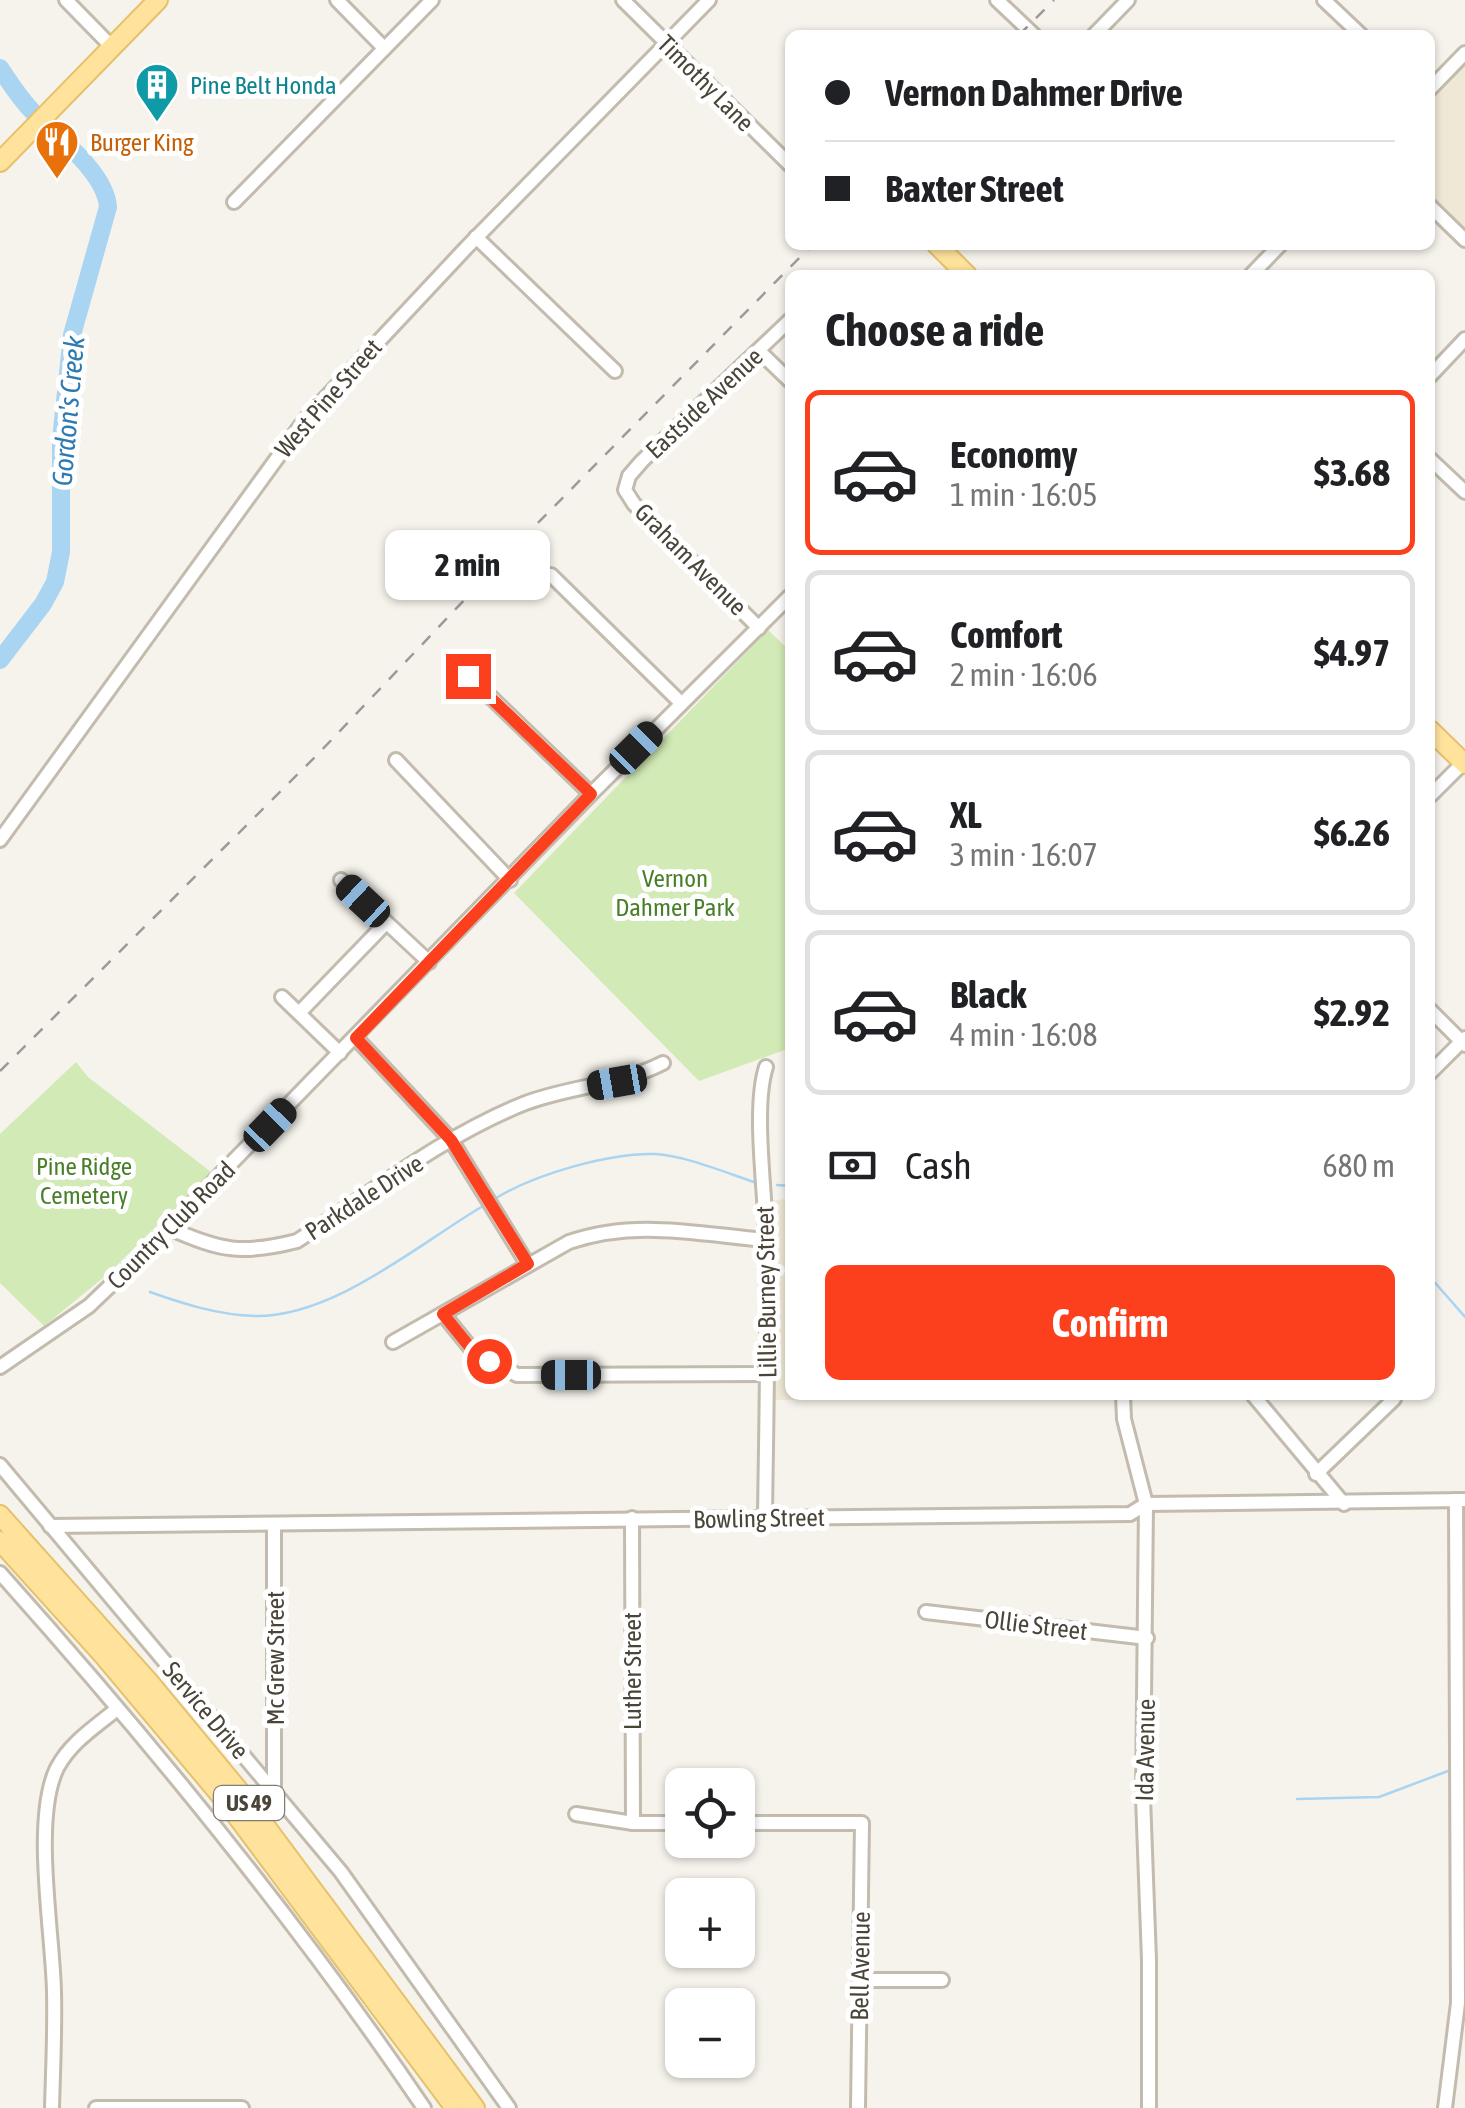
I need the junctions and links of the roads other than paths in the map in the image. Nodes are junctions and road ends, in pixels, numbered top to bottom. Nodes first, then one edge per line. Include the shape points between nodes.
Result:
1 (66, 0) edge
2 (158, 0) edge
3 (337, 0) edge
4 (432, 0) edge
5 (623, 0) edge
6 (709, 0) edge
7 (997, 0) edge
8 (1128, 0) edge
9 (1324, 0) edge
10 (1029, 30) edge
11 (1099, 30) edge
12 (1356, 30) edge
13 (667, 43) junction
14 (112, 47) junction
15 (384, 48) junction
16 (1465, 53) edge
17 (1435, 84) edge
18 (785, 160) edge
19 (0, 162) edge
20 (234, 202) dead end
21 (1435, 211) edge
22 (476, 238) junction
23 (1465, 240) edge
24 (942, 250) edge
25 (1260, 250) edge
26 (1275, 250) edge
27 (1268, 258) junction
28 (962, 270) edge
29 (1256, 270) edge
30 (785, 325) edge
31 (1465, 339) edge
32 (759, 351) junction
33 (616, 371) dead end
34 (1435, 371) edge
35 (785, 376) edge
36 (1435, 464) edge
37 (625, 490) joint
38 (1465, 492) edge
39 (551, 575) dead end
40 (785, 601) edge
41 (760, 628) junction
42 (468, 676) dead end
43 (682, 703) junction
44 (1435, 735) edge
45 (396, 760) dead end
46 (1465, 763) edge
47 (1435, 791) edge
48 (591, 794) junction
49 (0, 840) edge
50 (340, 880) dead end
51 (510, 880) junction
52 (386, 923) junction
53 (428, 962) junction
54 (282, 997) dead end
55 (300, 1012) junction
56 (1435, 1015) edge
57 (356, 1038) junction
58 (1464, 1041) edge
59 (340, 1053) junction
60 (664, 1063) dead end
61 (766, 1067) dead end
62 (1435, 1068) edge
63 (451, 1140) junction
64 (170, 1228) junction
65 (766, 1240) junction
66 (528, 1264) junction
67 (443, 1314) junction
68 (393, 1342) dead end
69 (0, 1367) edge
70 (767, 1374) junction
71 (1123, 1400) edge
72 (1257, 1400) edge
73 (1393, 1400) edge
74 (0, 1466) edge
75 (1316, 1474) junction
76 (1460, 1500) edge
77 (1146, 1504) junction
78 (1344, 1504) junction
79 (0, 1515) edge
80 (632, 1518) junction
81 (765, 1518) junction
82 (274, 1524) junction
83 (50, 1526) junction
84 (0, 1541) edge
85 (0, 1574) edge
86 (926, 1612) dead end
87 (1146, 1638) junction
88 (117, 1709) junction
89 (274, 1791) junction
90 (234, 1797) junction
91 (576, 1814) dead end
92 (209, 1818) junction
93 (633, 1823) junction
94 (665, 1823) edge
95 (755, 1823) edge
96 (860, 1980) junction
97 (942, 1980) dead end
98 (52, 2108) edge
99 (96, 2108) edge
100 (242, 2108) edge
101 (424, 2108) edge
102 (455, 2108) edge
103 (475, 2108) edge
104 (509, 2108) edge
105 (858, 2108) edge
106 (1148, 2108) edge
107 (1446, 2108) edge

1 - 14 street
2 - 14 main road
3 - 15 street
4 - 15 street
5 - 13 street, Timothy Lane
6 - 13 street, West Pine Street
7 - 10 street
8 - 11 street
9 - 12 street
13 - 18 street, Timothy Lane
13 - 22 street, West Pine Street
14 - 19 main road
15 - 20 street
16 - 17 street
21 - 23 street
22 - 33 street
22 - 49 street, West Pine Street via 304,421
24 - 28 main road
25 - 27 street
26 - 27 street
27 - 29 street
30 - 32 street, Eastside Avenue
31 - 34 street
32 - 35 street
32 - 37 street, Eastside Avenue via 642,460
36 - 38 street
37 - 41 street, Graham Avenue
39 - 43 street
40 - 41 street, Country Club Road
41 - 43 street, Country Club Road
42 - 48 street
43 - 48 street, Country Club Road
44 - 46 main road
45 - 51 street
46 - 47 street
48 - 51 street, Country Club Road
50 - 52 street
51 - 53 street, Country Club Road
52 - 53 street
52 - 55 street
53 - 57 street, Country Club Road
54 - 55 street
55 - 59 street
56 - 58 street
57 - 59 street, Country Club Road
57 - 63 street
58 - 62 street
59 - 64 street, Country Club Road
60 - 63 street, Parkdale Drive via 617,1082 523,1104
61 - 65 street, Lillie Burney Street
63 - 64 street, Parkdale Drive via 297,1241 223,1249
63 - 66 street
64 - 69 street, Country Club Road via 88,1306
65 - 66 street via 613,1229
65 - 70 street, Lillie Burney Street
66 - 67 street
67 - 68 street
67 - 70 street via 473,1351 517,1375
70 - 81 street, Lillie Burney Street
71 - 77 street, Ida Avenue
72 - 75 street
73 - 75 street
74 - 83 street, Service Drive
75 - 78 street
76 - 78 street, Bowling Street
76 - 107 street via 1458,2003
77 - 78 street, Bowling Street
77 - 81 street, Bowling Street via 1130,1514
77 - 87 street, Ida Avenue
79 - 90 main road, US 49 via 149,1682
80 - 81 street, Bowling Street
80 - 82 street, Bowling Street
80 - 93 street, Luther Street
82 - 83 street, Bowling Street
82 - 89 street, Mc Grew Street
83 - 89 street, Service Drive
84 - 90 main road, US 49
85 - 88 street
86 - 87 street, Ollie Street
87 - 106 street, Ida Avenue
88 - 92 street
88 - 98 street via 76,1740 56,1770 48,1802
89 - 104 street, Service Drive via 361,1899
90 - 92 street
90 - 102 main road, US 49
90 - 103 main road, US 49
91 - 93 street
92 - 101 street
93 - 94 street
95 - 96 street, Bell Avenue via 862,1823
96 - 97 street
96 - 105 street, Bell Avenue
99 - 100 street

